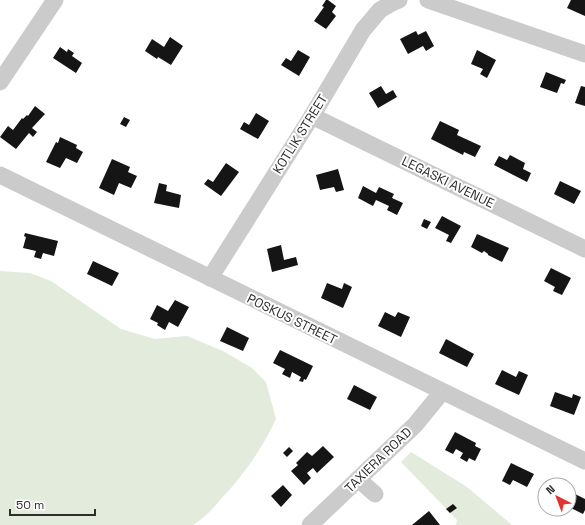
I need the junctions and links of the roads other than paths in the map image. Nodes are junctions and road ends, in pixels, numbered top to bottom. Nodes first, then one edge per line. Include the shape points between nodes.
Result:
1 (55, 0) edge
2 (400, 0) edge
3 (428, 0) edge
4 (585, 54) edge
5 (0, 82) edge
6 (312, 116) junction
7 (0, 175) edge
8 (585, 249) edge
9 (210, 278) junction
10 (442, 392) junction
11 (585, 461) edge
12 (358, 479) junction
13 (375, 494) dead end
14 (310, 525) edge

1 - 5 street
2 - 6 street, KOTLIK STREET via 380,10 371,19
3 - 4 street
6 - 8 street, LEGASKI AVENUE
6 - 9 street, KOTLIK STREET
7 - 9 street, POSKUS STREET
9 - 10 street, POSKUS STREET
10 - 11 street, POSKUS STREET
10 - 12 street, TAXIERA ROAD via 414,425
12 - 13 street
12 - 14 street, TAXIERA ROAD

